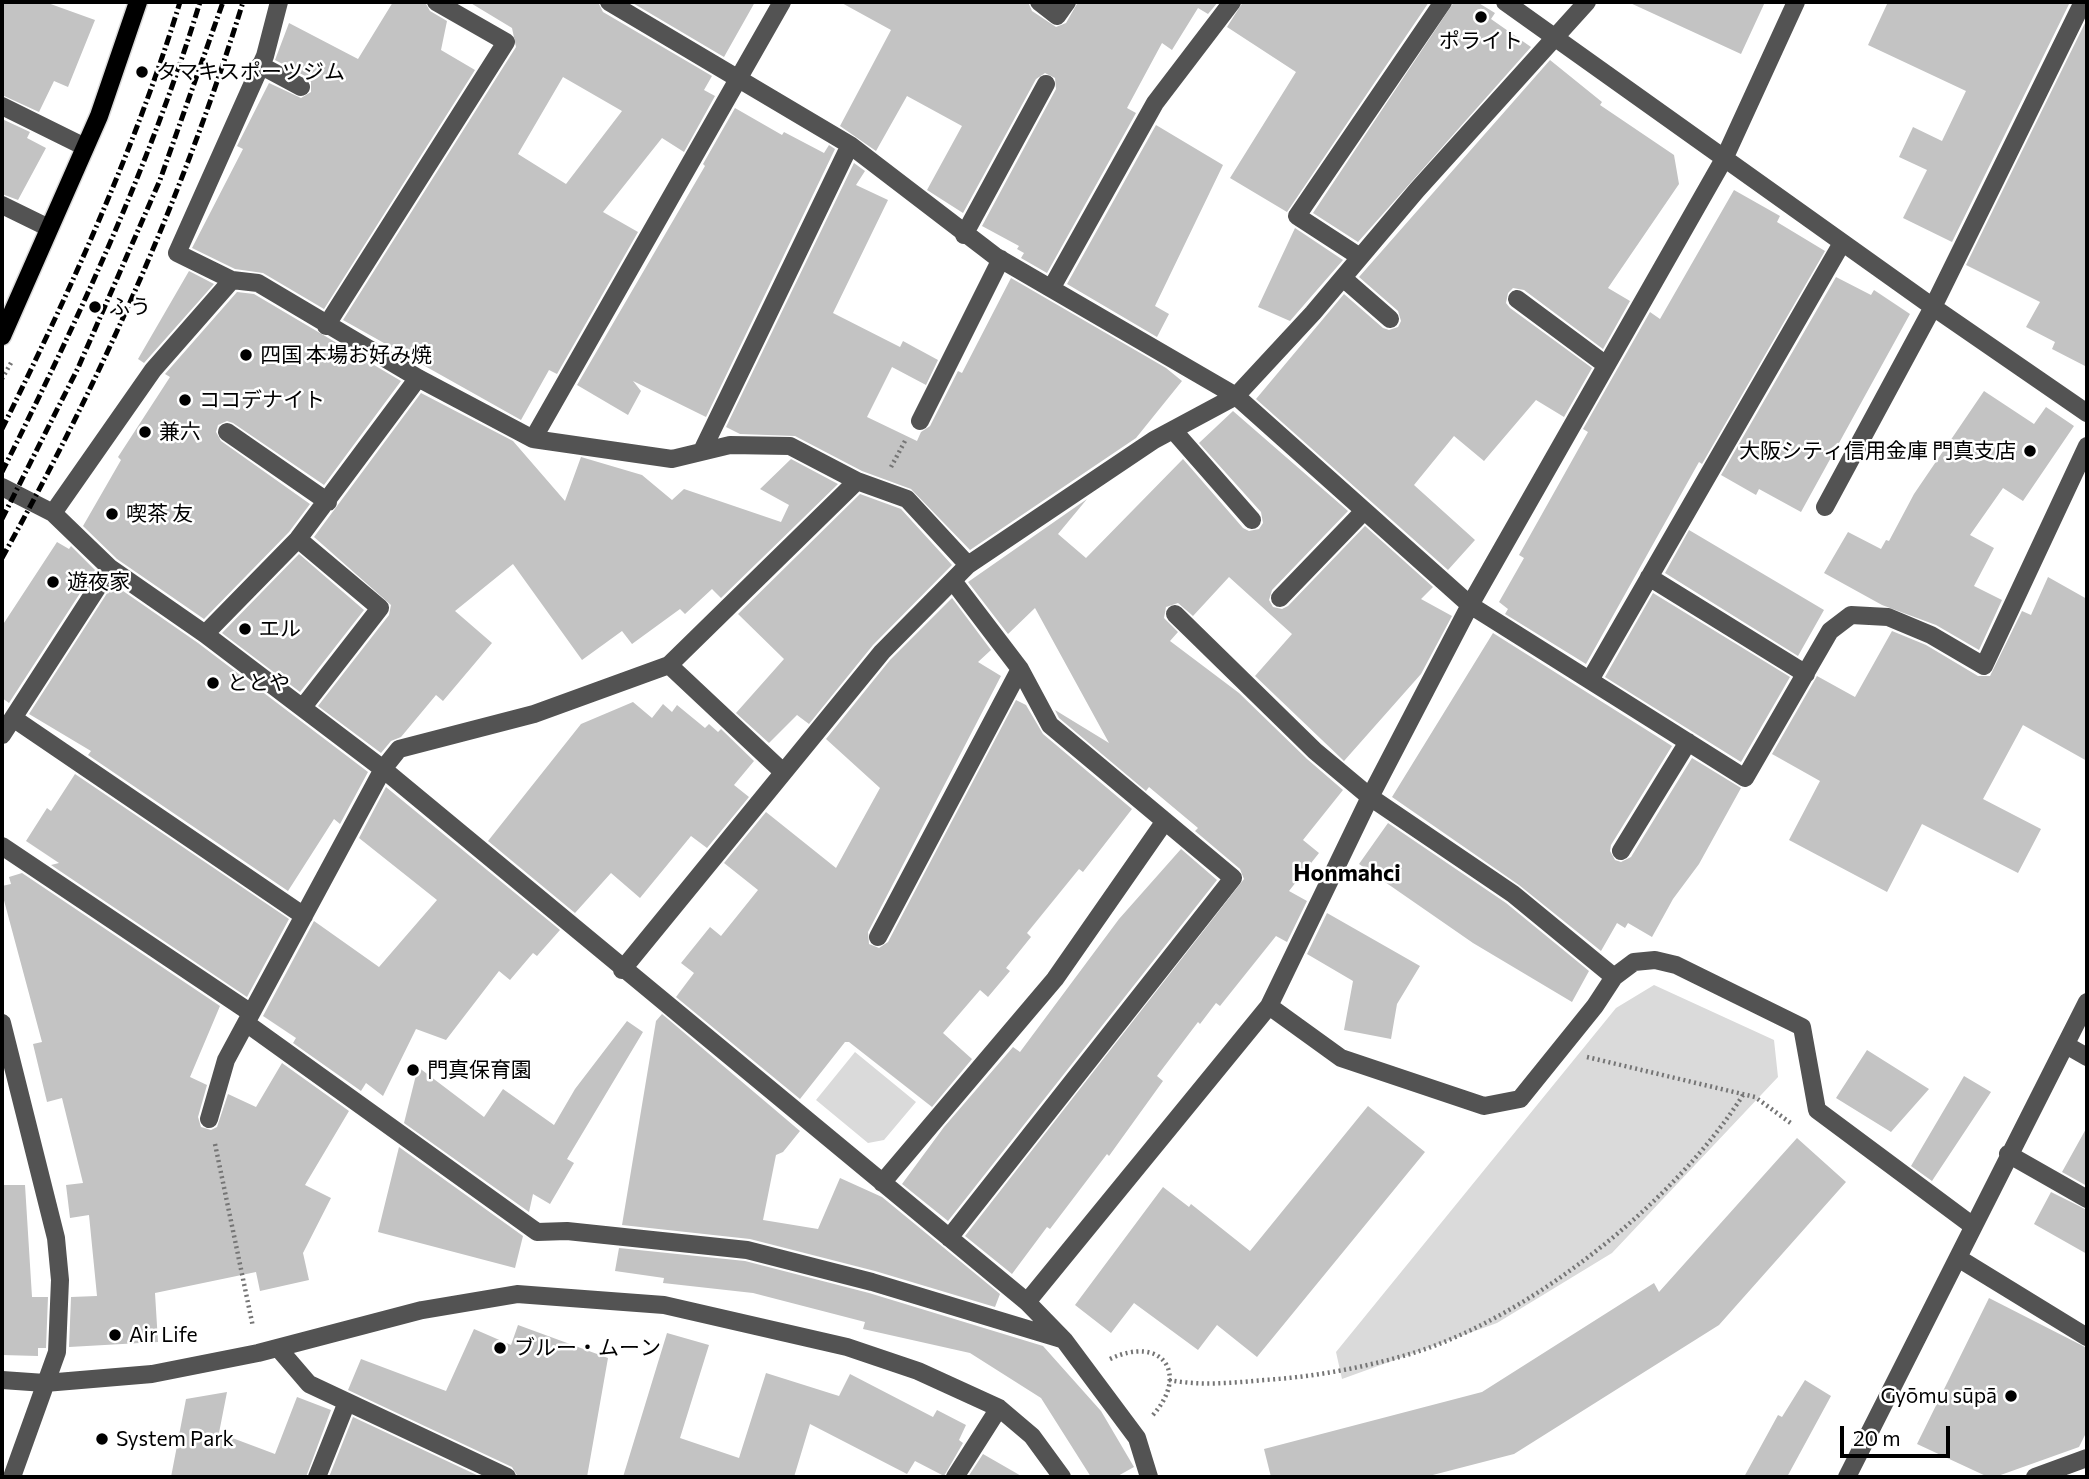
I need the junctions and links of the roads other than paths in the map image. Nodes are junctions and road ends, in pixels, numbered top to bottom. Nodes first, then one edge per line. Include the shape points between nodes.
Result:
1 (138, 2) edge
2 (279, 2) edge
3 (436, 2) edge
4 (609, 2) edge
5 (782, 2) edge
6 (1039, 2) edge
7 (1067, 2) edge
8 (1232, 2) edge
9 (1443, 2) edge
10 (1505, 2) edge
11 (1587, 2) edge
12 (1796, 2) edge
13 (2083, 2) edge
14 (1556, 39) junction
15 (260, 65) junction
16 (737, 79) junction
17 (1046, 84) dead end
18 (301, 87) dead end
19 (2, 106) edge
20 (850, 145) junction
21 (85, 147) junction
22 (1724, 159) junction
23 (2, 205) edge
24 (49, 228) junction
25 (964, 235) junction
26 (1842, 243) junction
27 (1360, 257) junction
28 (1001, 259) junction
29 (1343, 278) junction
30 (232, 280) junction
31 (1052, 287) junction
32 (1517, 299) dead end
33 (1933, 307) junction
34 (1390, 319) dead end
35 (326, 326) junction
36 (2, 336) edge
37 (1606, 365) junction
38 (418, 378) junction
39 (1236, 396) junction
40 (2087, 413) edge
41 (920, 421) road end
42 (1173, 430) junction
43 (227, 432) dead end
44 (533, 439) junction
45 (2087, 446) edge
46 (702, 452) junction
47 (857, 481) junction
48 (2, 487) edge
49 (328, 502) junction
50 (1825, 507) dead end
51 (1364, 512) junction
52 (53, 513) junction
53 (1252, 520) dead end
54 (298, 539) junction
55 (968, 565) junction
56 (110, 568) junction
57 (1649, 577) junction
58 (953, 581) junction
59 (1280, 598) dead end
60 (1470, 605) junction
61 (1174, 614) dead end
62 (205, 634) junction
63 (669, 665) junction
64 (1020, 669) junction
65 (1806, 674) junction
66 (1590, 680) junction
67 (303, 707) junction
68 (13, 718) junction
69 (2, 735) edge
70 (1688, 742) junction
71 (383, 769) junction
72 (783, 772) junction
73 (1370, 797) junction
74 (1165, 821) junction
75 (2, 846) edge
76 (1621, 851) dead end
77 (304, 916) junction
78 (878, 937) dead end
79 (622, 970) junction
80 (1614, 978) junction
81 (2087, 1002) edge
82 (1269, 1006) junction
83 (249, 1018) junction
84 (2, 1023) edge
85 (2066, 1045) junction
86 (2087, 1057) edge
87 (209, 1119) road end
88 (2008, 1154) junction
89 (882, 1183) junction
90 (2087, 1199) edge
91 (1973, 1226) junction
92 (949, 1238) junction
93 (1958, 1258) junction
94 (1027, 1302) junction
95 (2087, 1337) edge
96 (1064, 1340) junction
97 (278, 1348) junction
98 (2, 1380) edge
99 (45, 1383) junction
100 (347, 1402) junction
101 (999, 1408) junction
102 (2087, 1458) edge
103 (12, 1477) edge
104 (317, 1477) edge
105 (507, 1477) edge
106 (955, 1477) edge
107 (1062, 1477) edge
108 (1149, 1477) edge
109 (1847, 1477) edge
110 (2035, 1477) edge

1 - 21 main road
2 - 15 street
3 - 35 street via 506,42
4 - 16 street
5 - 16 street
6 - 7 street via 1056,16
8 - 31 street via 1155,103
9 - 27 street via 1297,216
10 - 14 street
11 - 14 street
12 - 22 street
13 - 33 street
14 - 22 street
14 - 27 street
15 - 18 street
15 - 30 street via 177,253
16 - 20 street
16 - 44 street
17 - 25 street
19 - 21 street
20 - 25 street
20 - 46 street
21 - 24 main road
22 - 26 street
22 - 37 street
23 - 24 street
24 - 36 main road
25 - 28 street
26 - 33 street
26 - 57 street
27 - 29 street
28 - 31 street
28 - 41 street
29 - 34 street
29 - 39 street
30 - 35 street via 258,283
30 - 52 street via 153,370
31 - 39 street
32 - 37 street
33 - 40 street
33 - 50 street
35 - 38 street
37 - 60 street
38 - 44 street
38 - 49 street
39 - 42 street
39 - 51 street
42 - 53 street
42 - 55 street
43 - 49 street
44 - 46 street via 672,459
45 - 65 street via 1984,666 1931,635 1888,617 1851,615 1830,631
46 - 47 street via 730,445 790,446
47 - 55 street via 906,499
47 - 63 street
48 - 52 street
49 - 54 street
51 - 59 street
51 - 60 street
52 - 56 street
54 - 62 street
54 - 67 street via 380,608
55 - 58 street
56 - 62 street
56 - 68 street
57 - 65 street
57 - 66 street
58 - 64 street
58 - 72 street via 882,652
60 - 66 street
60 - 73 street
61 - 73 street via 1246,687
62 - 67 street
63 - 71 street via 534,715 400,749
63 - 72 street
64 - 74 street via 1050,725
64 - 78 street
65 - 70 street via 1745,778
66 - 70 street
67 - 71 street
68 - 69 street
68 - 77 street
70 - 76 street
71 - 77 street
71 - 79 street
72 - 79 street
73 - 80 street via 1513,894
73 - 82 street
74 - 89 street via 1055,979
74 - 92 street via 1233,878
75 - 83 street
77 - 83 street
79 - 89 street
80 - 82 street via 1520,1099 1484,1106 1341,1058
80 - 91 street via 1634,962 1676,965 1801,1027 1817,1110
81 - 85 street
82 - 94 street
83 - 87 street via 226,1060
83 - 96 street via 537,1232 567,1231 747,1250
84 - 99 street via 56,1238 60,1280 57,1352
85 - 86 street
85 - 88 street
88 - 90 street
88 - 91 street
89 - 92 street
91 - 93 street
92 - 94 street
93 - 95 street
93 - 109 street
94 - 96 street
96 - 108 street via 1137,1438
97 - 99 street via 152,1374
97 - 100 street via 309,1384
97 - 101 street via 422,1310 517,1294 663,1305 847,1347 918,1371
98 - 99 street
99 - 103 street
100 - 104 street
100 - 105 street
101 - 106 street
101 - 107 street via 1031,1436
102 - 110 street

